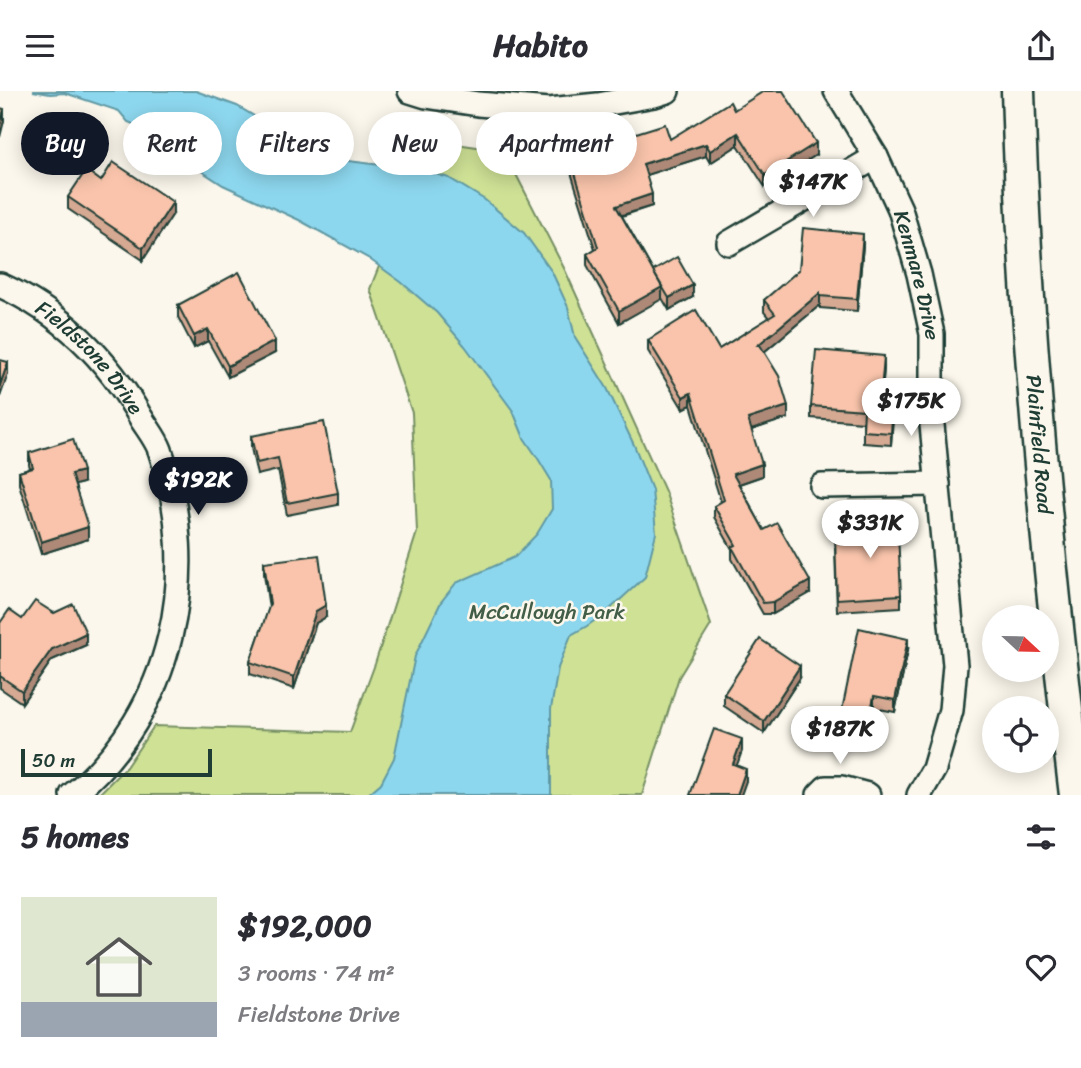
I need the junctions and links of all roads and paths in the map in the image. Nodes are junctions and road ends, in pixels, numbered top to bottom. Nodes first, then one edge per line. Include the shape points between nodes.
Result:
1 (410, 91) edge
2 (667, 91) edge
3 (836, 91) edge
4 (1018, 91) edge
5 (594, 98) edge
6 (876, 157) junction
7 (729, 243) dead end
8 (0, 285) edge
9 (938, 484) junction
10 (822, 486) dead end
11 (72, 795) edge
12 (819, 795) edge
13 (868, 795) edge
14 (919, 795) edge
15 (1076, 795) edge

1 - 5 street via 478,104 549,110
2 - 5 street
3 - 6 street, Kenmare Drive
4 - 15 main road, Plainfield Road via 1038,429
6 - 7 street
6 - 9 street, Kenmare Drive via 900,209 932,334 932,425
8 - 11 street, Fieldstone Drive via 78,335 130,397 159,448 178,531 173,628 156,682 112,755
9 - 10 street
9 - 14 street, Kenmare Drive via 955,665 951,710 934,769
12 - 13 street via 826,788 842,788

